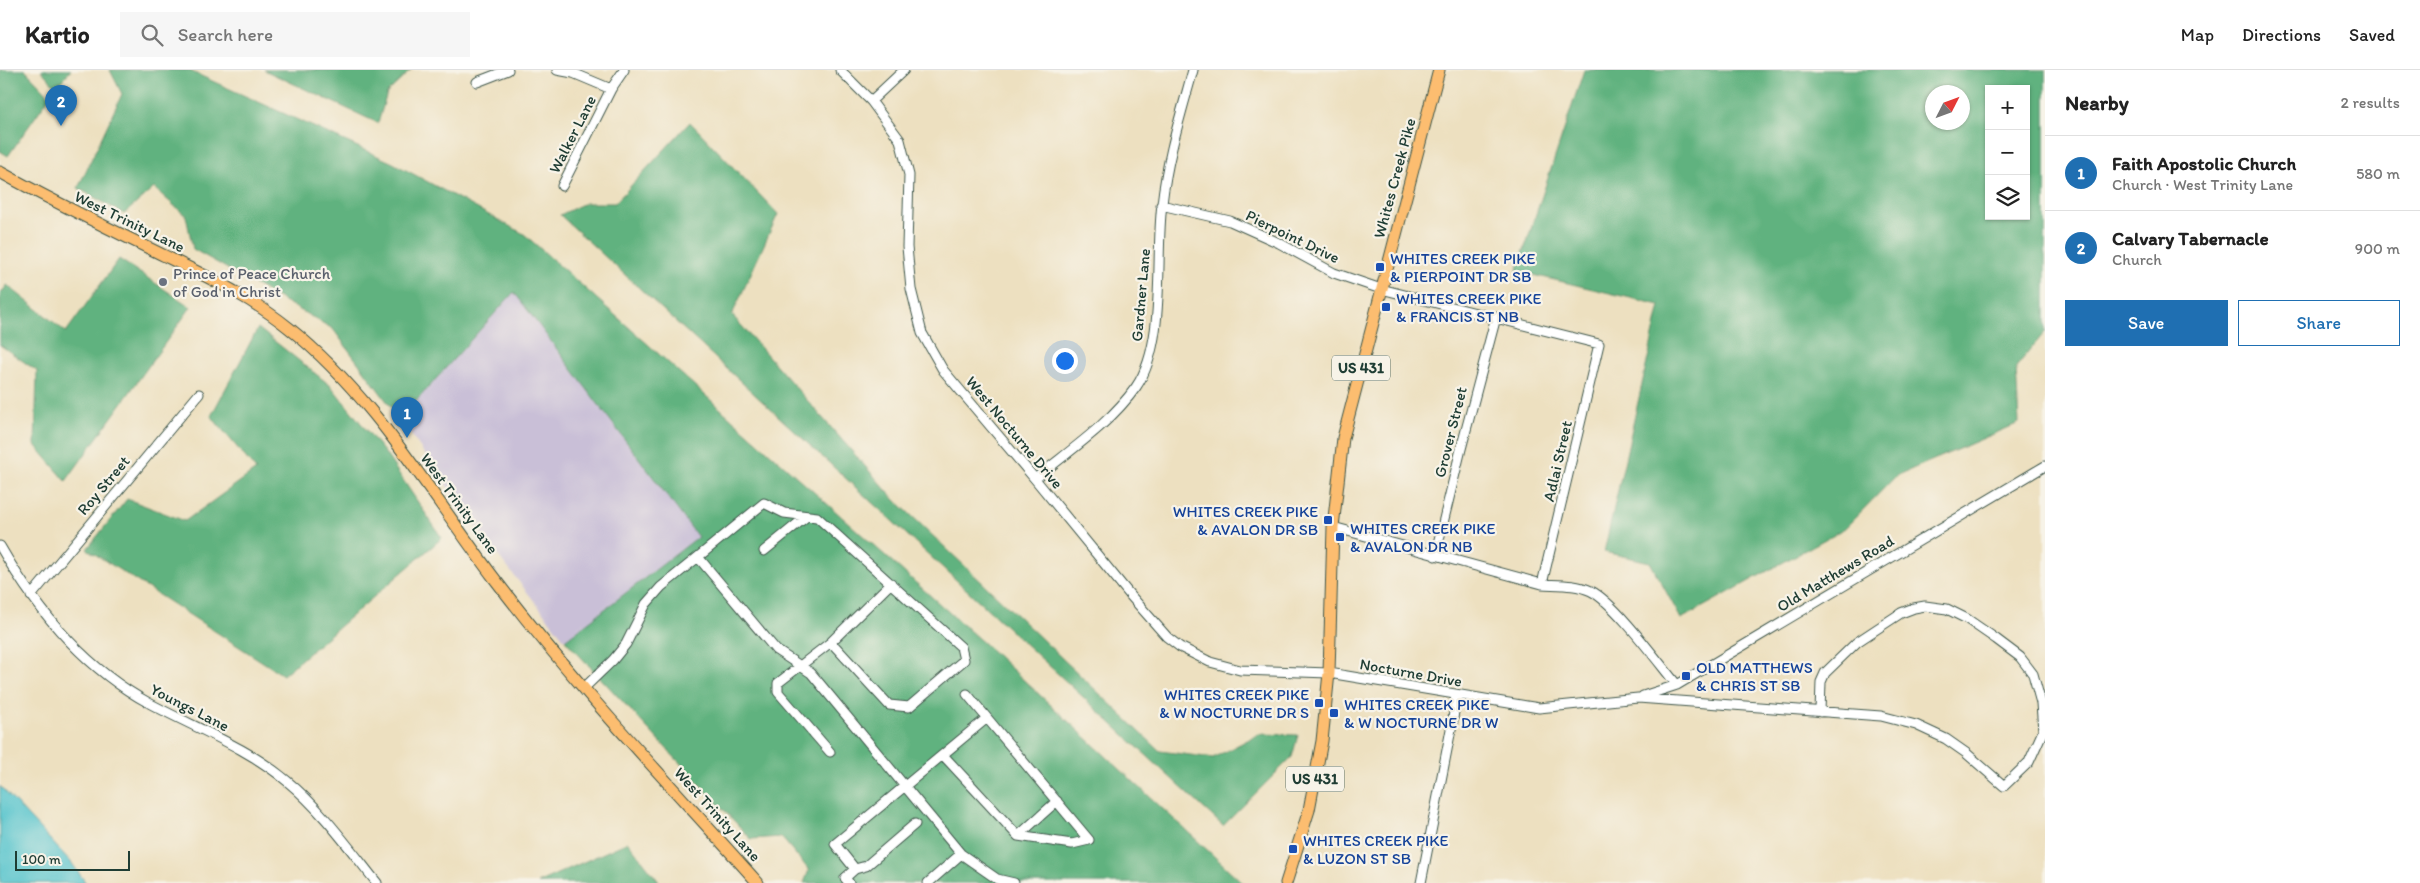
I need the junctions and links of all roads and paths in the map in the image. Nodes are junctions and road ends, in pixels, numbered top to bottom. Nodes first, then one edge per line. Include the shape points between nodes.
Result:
1 (508, 70) edge
2 (558, 70) edge
3 (624, 70) edge
4 (840, 70) edge
5 (904, 70) edge
6 (1193, 70) edge
7 (1438, 70) edge
8 (477, 82) dead end
9 (612, 89) junction
10 (871, 101) junction
11 (0, 172) edge
12 (562, 186) dead end
13 (1162, 205) junction
14 (1381, 289) junction
15 (1496, 317) junction
16 (1599, 344) joint
17 (199, 394) dead end
18 (2045, 466) edge
19 (1035, 479) junction
20 (807, 516) junction
21 (1333, 527) junction
22 (0, 546) edge
23 (764, 552) dead end
24 (1435, 556) junction
25 (698, 557) junction
26 (891, 584) junction
27 (1542, 584) junction
28 (31, 596) junction
29 (831, 642) junction
30 (802, 666) junction
31 (1329, 673) junction
32 (1677, 685) junction
33 (584, 688) junction
34 (967, 694) dead end
35 (1456, 695) junction
36 (1638, 698) junction
37 (1820, 712) junction
38 (987, 718) junction
39 (830, 752) dead end
40 (944, 755) junction
41 (906, 788) junction
42 (1056, 802) junction
43 (916, 824) dead end
44 (1018, 836) junction
45 (961, 854) junction
46 (855, 869) junction
47 (844, 881) edge
48 (377, 883) edge
49 (758, 883) edge
50 (928, 883) edge
51 (1014, 883) edge
52 (1286, 883) edge
53 (1421, 883) edge

1 - 8 street
2 - 9 street
3 - 9 street, Walker Lane
4 - 10 street, West Nocturne Drive
5 - 10 street
6 - 13 street, Gardner Lane via 1174,140
7 - 14 main road, Whites Creek Pike / US 431
9 - 12 street, Walker Lane
10 - 19 street, West Nocturne Drive via 900,140 909,175 906,247 911,289 922,333 942,370
11 - 33 main road, West Trinity Lane via 248,300 318,352 353,387 386,428 494,578
13 - 14 street, Pierpoint Drive via 1230,221 1280,243 1334,273
13 - 19 street, Gardner Lane via 1155,335 1137,385 1112,416
14 - 15 street, Pierpoint Drive
14 - 21 main road, Whites Creek Pike / US 431 via 1343,438
15 - 16 street, Pierpoint Drive
15 - 24 street, Grover Street
16 - 27 street, Adlai Street
17 - 28 street, Roy Street
18 - 32 street, Old Matthews Road
19 - 31 street, West Nocturne Drive via 1130,595 1180,647 1210,662 1240,670
20 - 23 street
20 - 25 street via 784,514 764,503
20 - 26 street via 817,517
21 - 24 street
21 - 31 main road, Whites Creek Pike / US 431
22 - 28 street, Youngs Lane
24 - 27 street
25 - 30 street via 776,650
25 - 33 street via 661,587 646,604 626,644
26 - 29 street
26 - 29 street via 961,647 964,660 910,707 899,707 889,705
27 - 32 street via 1575,586 1591,591 1610,606
28 - 48 street, Youngs Lane via 52,624 118,684 256,759 287,781 321,813
29 - 30 street
30 - 39 street via 778,683 778,692
30 - 41 street
31 - 35 street, Nocturne Drive
31 - 52 main road, Whites Creek Pike / US 431 via 1309,810
32 - 36 street, Old Matthews Road
33 - 49 main road, West Trinity Lane
34 - 38 street
35 - 36 street, Nocturne Drive via 1539,708
35 - 53 street
36 - 37 street
37 - 37 street via 1881,716 1918,726 1946,739 2004,786 2029,762 2043,731 2041,703 2033,674 2020,657 1948,609 1925,606 1901,613 1874,629 1833,662 1821,682
38 - 40 street
38 - 42 street
40 - 41 street
40 - 44 street
41 - 45 street
41 - 46 street via 836,844
42 - 44 street
42 - 44 street via 1089,840 1072,844
43 - 46 street via 866,866
45 - 50 street
45 - 51 street via 991,876
46 - 47 street

